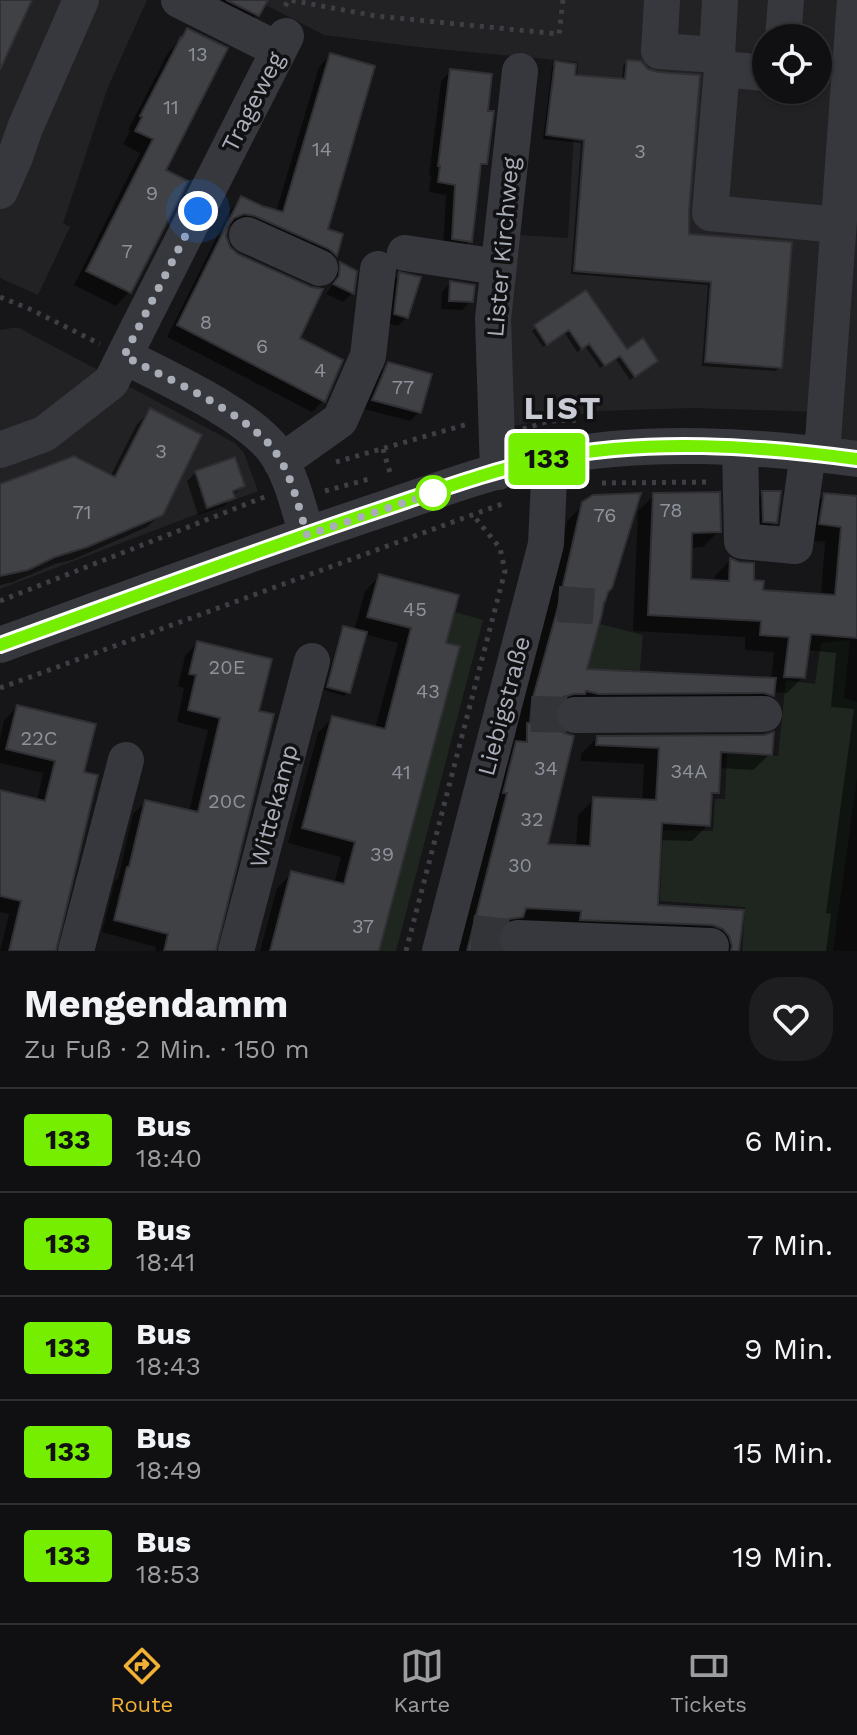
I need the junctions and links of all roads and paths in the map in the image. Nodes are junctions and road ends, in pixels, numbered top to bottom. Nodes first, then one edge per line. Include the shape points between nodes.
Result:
1 (81, 0) edge
2 (179, 0) edge
3 (563, 0) edge
4 (662, 0) edge
5 (720, 0) edge
6 (786, 0) edge
7 (855, 0) edge
8 (784, 24) edge
9 (283, 43) junction
10 (720, 62) junction
11 (752, 70) edge
12 (520, 71) dead end
13 (834, 79) edge
14 (0, 191) edge
15 (224, 224) junction
16 (838, 225) junction
17 (498, 267) junction
18 (320, 268) dead end
19 (0, 297) edge
20 (124, 356) junction
21 (496, 416) junction
22 (383, 449) junction
23 (0, 450) edge
24 (829, 455) edge
25 (740, 465) junction
26 (403, 469) dead end
27 (498, 472) junction
28 (390, 473) junction
29 (550, 474) junction
30 (287, 477) junction
31 (473, 515) junction
32 (307, 535) junction
33 (0, 601) edge
34 (0, 645) edge
35 (312, 661) dead end
36 (0, 688) edge
37 (764, 714) dead end
38 (575, 715) tunnel mouth
39 (126, 760) dead end
40 (453, 936) edge
41 (518, 938) tunnel mouth
42 (711, 946) dead end
43 (76, 951) edge
44 (236, 951) edge
45 (406, 951) edge

1 - 14 street
2 - 9 street
3 - 9 path via 559,34 376,16 289,0 280,13
4 - 10 street via 659,51
5 - 10 street
6 - 8 street
7 - 13 street
9 - 15 street, Trageweg
10 - 11 street
10 - 16 street via 710,213
12 - 17 street, Lister Kirchweg
13 - 16 street
15 - 18 street
15 - 20 street, Trageweg
16 - 24 street
17 - 21 street, Lister Kirchweg via 493,319
17 - 30 street via 391,261 368,356 340,420
19 - 20 path
20 - 23 street, Trageweg via 111,382 44,434
20 - 30 street via 253,428 277,453
21 - 22 path
21 - 27 street, Lister Kirchweg
22 - 28 path
22 - 30 path
24 - 25 street via 780,450
24 - 25 street via 795,546 742,541
25 - 29 path via 590,483
25 - 29 street via 684,446 615,449
26 - 28 path
27 - 29 street
27 - 32 street
28 - 30 path via 327,491
29 - 31 path via 526,495
29 - 40 street, Liebigstraße via 545,600
30 - 32 street
30 - 33 path via 273,494
31 - 36 path
31 - 45 path via 500,548 505,571
32 - 34 street
35 - 44 street, Wittekamp
37 - 38 street
39 - 43 street
41 - 42 street

